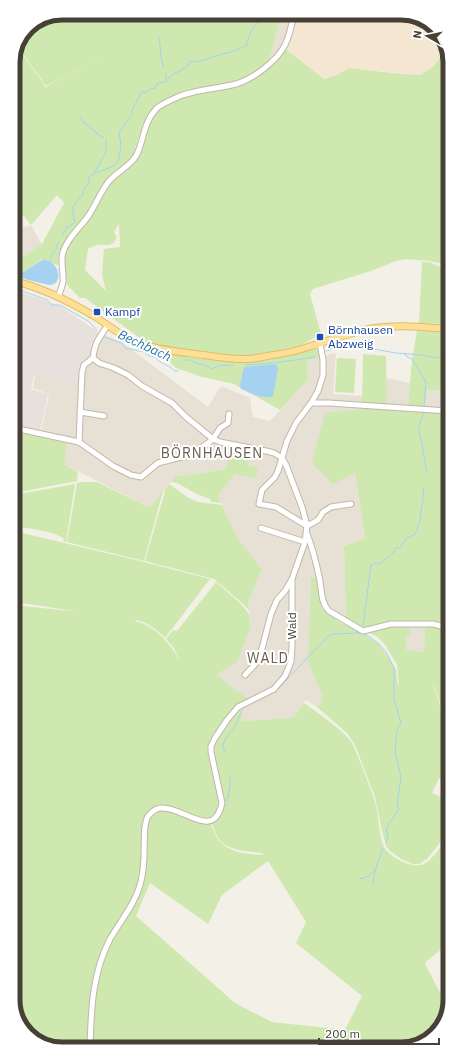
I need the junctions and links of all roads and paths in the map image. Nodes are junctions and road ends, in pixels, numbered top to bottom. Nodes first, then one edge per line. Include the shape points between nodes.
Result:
1 (292, 20) edge
2 (20, 283) edge
3 (58, 297) junction
4 (108, 327) junction
5 (443, 329) edge
6 (320, 343) junction
7 (93, 358) junction
8 (312, 404) junction
9 (443, 411) edge
10 (80, 412) junction
11 (229, 414) dead end
12 (104, 416) dead end
13 (20, 429) edge
14 (213, 439) junction
15 (79, 442) junction
16 (282, 458) junction
17 (351, 504) dead end
18 (308, 526) junction
19 (261, 528) dead end
20 (306, 533) junction
21 (305, 542) junction
22 (292, 580) junction
23 (443, 626) edge
24 (245, 675) dead end
25 (90, 1042) edge

1 - 3 street via 283,49 255,75 236,84 183,95 159,106 153,112 146,124 135,158 109,181 90,213 67,242 62,260 63,281
2 - 3 main road
3 - 4 main road via 86,311
4 - 6 main road via 147,346 242,359 292,352
4 - 7 street via 94,346
5 - 6 main road via 380,328
6 - 8 street via 323,375
7 - 10 street via 84,365 82,372
7 - 14 street via 128,375 172,403
8 - 9 street
8 - 16 street via 296,423
10 - 12 street
10 - 15 street
11 - 14 street via 228,423 220,428
13 - 15 street
14 - 15 street via 189,455 158,463 141,477 113,466
14 - 16 street via 274,453
16 - 18 street
16 - 18 street via 275,477 262,490 259,504 276,507
17 - 18 street via 331,507
18 - 20 street
19 - 21 street
20 - 21 street
20 - 23 street via 320,578 322,598 329,612 363,630 396,624
21 - 22 street
22 - 24 street, Wald via 277,600 271,614 259,660
22 - 25 street, Wald via 291,662 285,676 274,689 238,707 211,746 222,803 220,810 216,816 204,821 168,808 157,809 147,818 142,879 138,894 111,939 97,974

